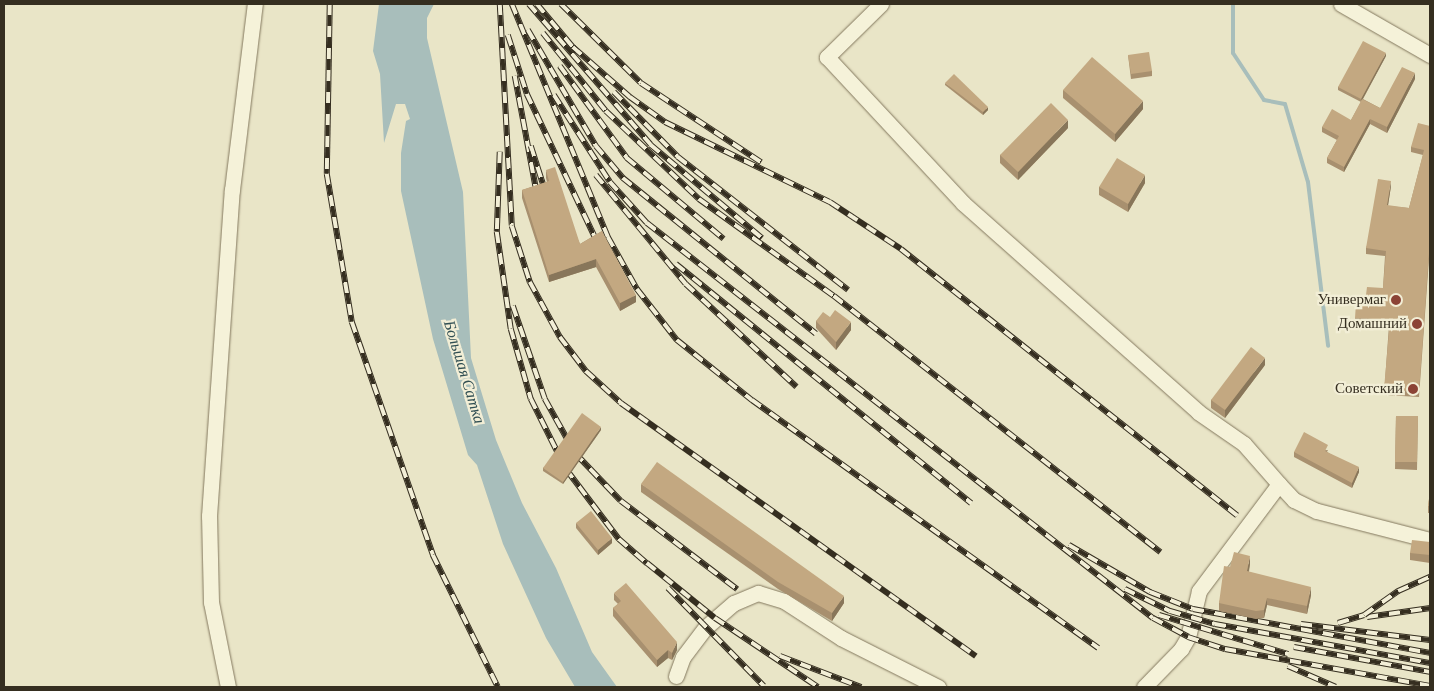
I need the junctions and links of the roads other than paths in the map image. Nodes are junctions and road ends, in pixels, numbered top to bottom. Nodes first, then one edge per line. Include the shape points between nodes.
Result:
1 (255, 4) edge
2 (881, 4) edge
3 (1341, 4) edge
4 (1430, 55) edge
5 (1279, 484) junction
6 (1430, 540) edge
7 (676, 676) dead end
8 (228, 687) edge
9 (938, 687) edge
10 (1144, 687) edge

1 - 8 street via 232,190 209,516 211,602
2 - 5 street via 827,57 962,203 1198,412 1244,444
3 - 4 street
5 - 6 street via 1294,500 1316,511
5 - 10 street via 1199,591 1184,643
7 - 9 street via 683,657 706,627 734,603 758,593 784,601 841,638

